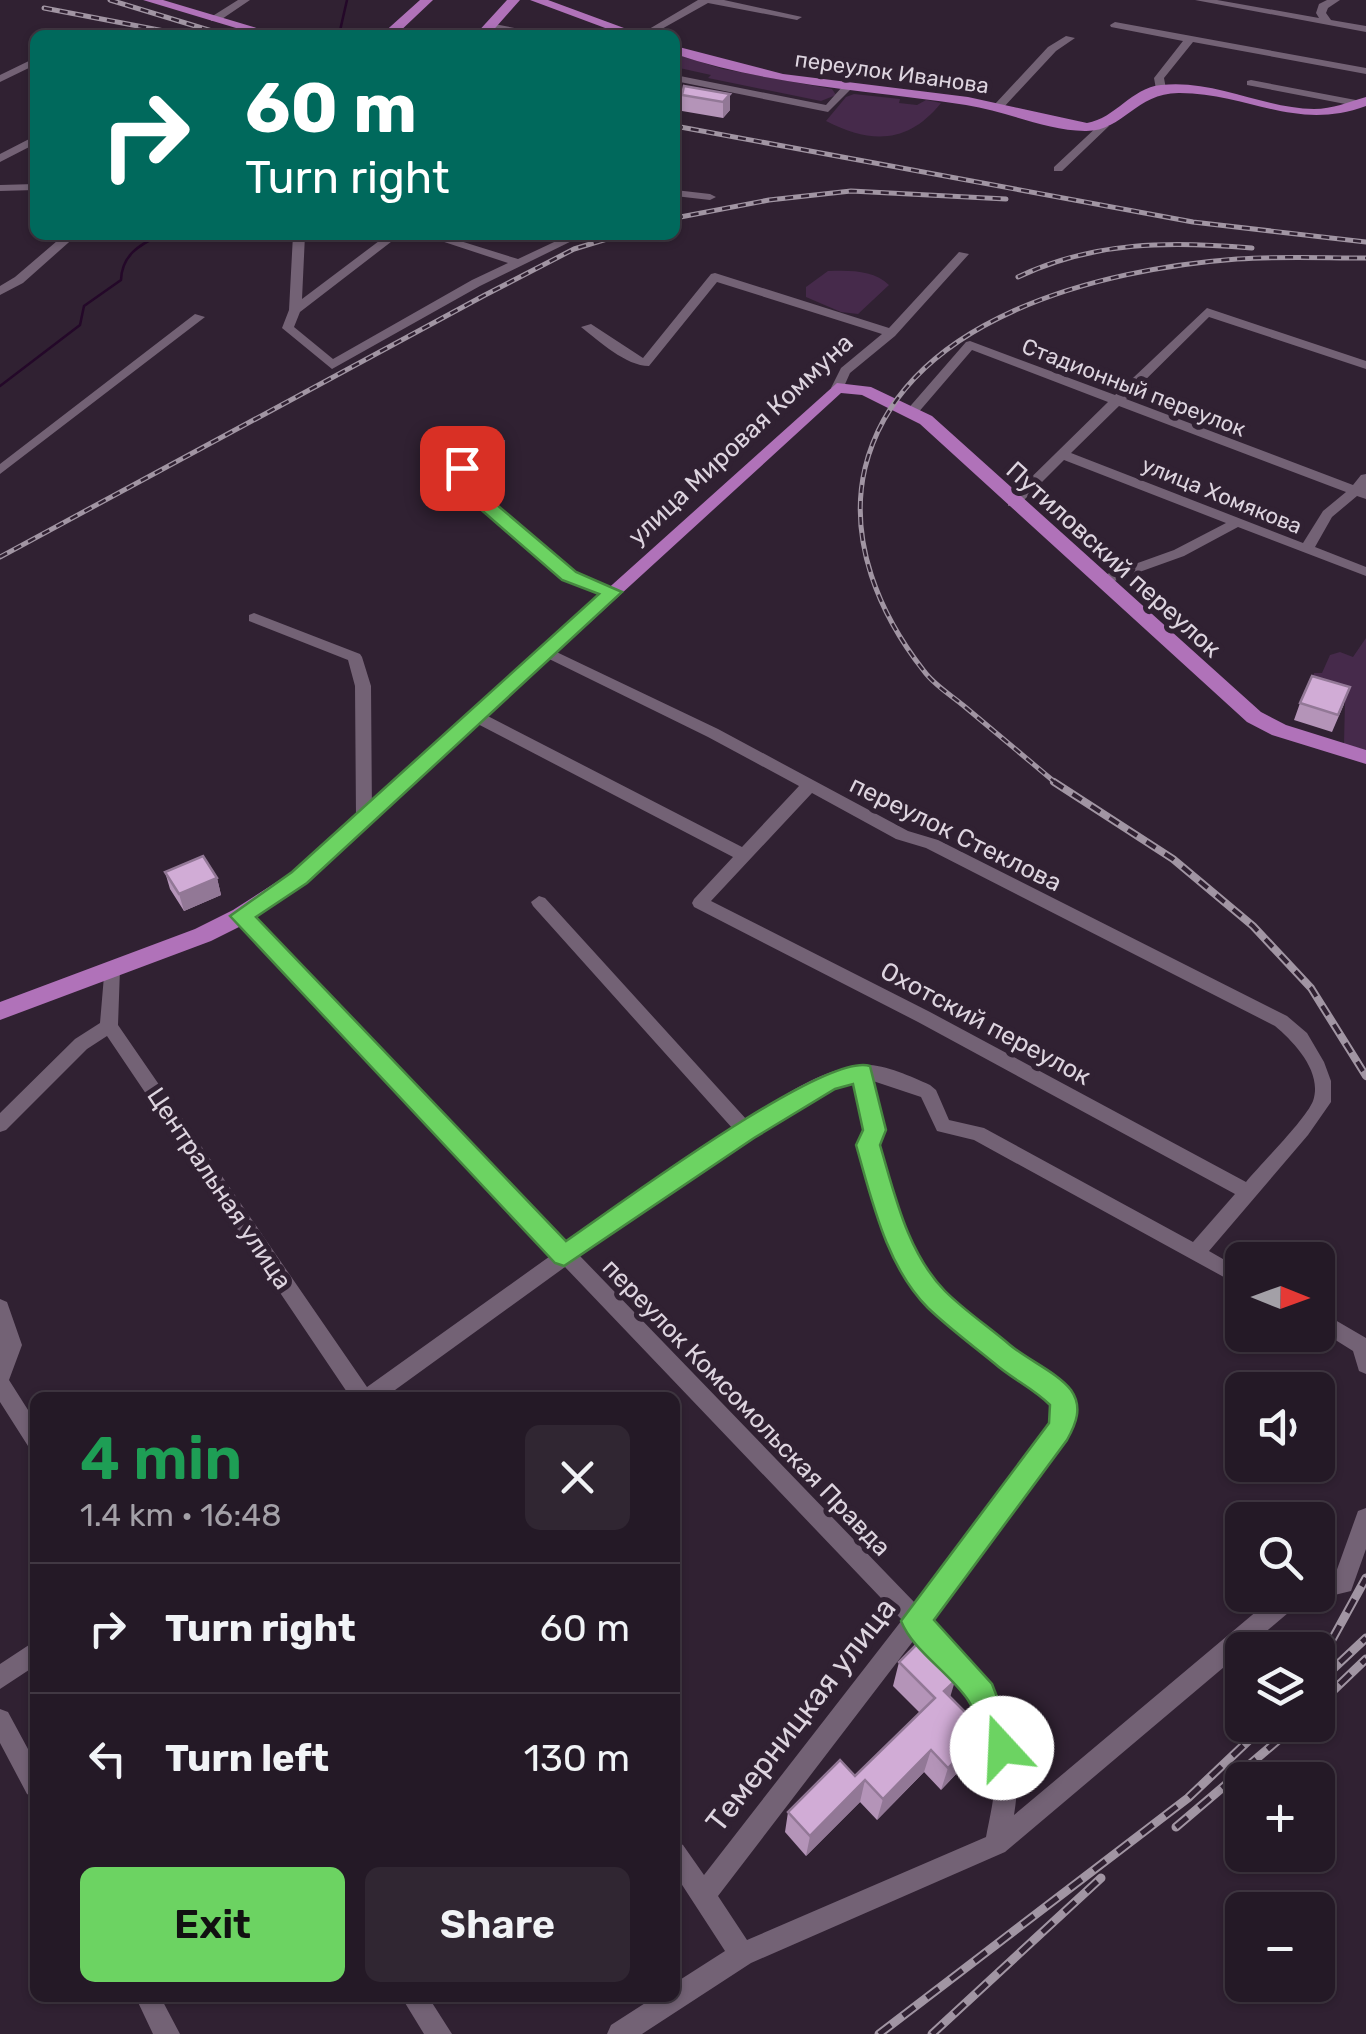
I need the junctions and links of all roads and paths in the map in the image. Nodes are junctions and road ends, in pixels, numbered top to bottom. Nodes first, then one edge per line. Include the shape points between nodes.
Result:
1 (149, 0) edge
2 (245, 0) edge
3 (426, 0) edge
4 (514, 0) edge
5 (536, 0) edge
6 (707, 0) edge
7 (1200, 0) edge
8 (1235, 0) edge
9 (1335, 0) edge
10 (1260, 10) junction
11 (797, 17) dead end
12 (215, 18) junction
13 (1327, 22) junction
14 (1116, 26) dead end
15 (1366, 28) edge
16 (255, 30) edge
17 (393, 30) edge
18 (487, 30) edge
19 (622, 30) edge
20 (653, 30) edge
21 (1070, 38) dead end
22 (1190, 38) junction
23 (680, 52) edge
24 (30, 63) edge
25 (1366, 71) edge
26 (0, 79) edge
27 (680, 79) edge
28 (1251, 83) dead end
29 (846, 89) junction
30 (1161, 89) junction
31 (1364, 102) edge
32 (999, 106) junction
33 (1104, 126) junction
34 (30, 142) edge
35 (0, 159) edge
36 (1058, 169) dead end
37 (30, 187) edge
38 (0, 188) edge
39 (680, 194) edge
40 (710, 198) dead end
41 (65, 240) edge
42 (299, 240) edge
43 (387, 240) edge
44 (445, 240) edge
45 (567, 240) edge
46 (963, 254) dead end
47 (516, 262) junction
48 (0, 291) edge
49 (296, 310) junction
50 (199, 316) dead end
51 (586, 327) dead end
52 (891, 334) junction
53 (1366, 364) edge
54 (837, 388) junction
55 (1117, 403) junction
56 (912, 411) junction
57 (500, 443) dead end
58 (1064, 454) junction
59 (0, 470) edge
60 (1366, 478) edge
61 (1361, 493) edge
62 (1014, 503) junction
63 (1239, 521) junction
64 (1307, 550) junction
65 (1366, 572) edge
66 (1102, 582) junction
67 (612, 592) junction
68 (254, 618) dead end
69 (546, 652) junction
70 (475, 716) junction
71 (1366, 757) edge
72 (808, 787) junction
73 (364, 817) junction
74 (746, 856) junction
75 (539, 902) dead end
76 (241, 916) junction
77 (111, 970) junction
78 (0, 1010) edge
79 (109, 1026) junction
80 (862, 1072) junction
81 (0, 1125) edge
82 (746, 1131) junction
83 (1246, 1191) junction
84 (1196, 1253) junction
85 (564, 1256) junction
86 (1225, 1269) edge
87 (0, 1308) edge
88 (1335, 1329) edge
89 (1366, 1366) edge
90 (0, 1381) edge
91 (361, 1392) edge
92 (373, 1392) edge
93 (30, 1431) edge
94 (1366, 1518) edge
95 (1335, 1585) edge
96 (1273, 1612) edge
97 (915, 1621) junction
98 (30, 1656) edge
99 (0, 1678) edge
100 (0, 1720) edge
101 (30, 1777) edge
102 (996, 1844) junction
103 (680, 1860) edge
104 (703, 1894) junction
105 (742, 1954) junction
106 (680, 1995) edge
107 (150, 2002) edge
108 (417, 2002) edge
109 (669, 2002) edge
110 (167, 2034) edge
111 (439, 2034) edge
112 (620, 2034) edge

1 - 12 main road
2 - 12 street
3 - 17 main road
4 - 18 main road
5 - 19 main road
6 - 11 street
6 - 20 street
7 - 10 street
8 - 10 street
9 - 13 street via 1320,13
10 - 13 street
12 - 16 main road
13 - 15 street
14 - 22 street
21 - 32 street
22 - 25 street
22 - 30 street via 1158,78
23 - 29 main road, переулок Иванова
24 - 26 street
27 - 29 street via 828,109
28 - 31 street
29 - 32 main road, переулок Иванова
30 - 31 main road via 1281,110 1339,110
30 - 33 main road via 1147,92
32 - 33 main road, переулок Иванова via 1069,125
33 - 36 street
34 - 35 street
37 - 38 street
39 - 40 street
41 - 48 street
42 - 49 street
43 - 49 street
44 - 47 street
45 - 47 street
46 - 52 street, улица Мировая Коммуна
47 - 49 street via 332,365 288,328
50 - 59 street
51 - 52 street via 645,363 715,277
52 - 54 street, улица Мировая Коммуна via 845,372
53 - 55 street via 1207,312
54 - 56 main road, Путиловский переулок via 865,390
54 - 67 main road, улица Мировая Коммуна
55 - 56 street, Стадионный переулок via 970,345
55 - 58 street
55 - 61 street, Стадионный переулок
56 - 62 main road, Путиловский переулок
57 - 67 street via 462,468 461,483 569,576
58 - 62 street
58 - 63 street, улица Хомякова
60 - 61 street
61 - 64 street via 1328,509
62 - 66 main road, Путиловский переулок
63 - 64 street, улица Хомякова
63 - 66 street
64 - 65 street, улица Хомякова
66 - 71 main road, Путиловский переулок via 1254,717
67 - 69 main road, улица Мировая Коммуна
68 - 73 street via 355,656 362,686
69 - 70 main road, улица Мировая Коммуна
69 - 72 street, переулок Стеклова
70 - 73 main road, улица Мировая Коммуна
70 - 74 street
72 - 74 street
72 - 83 street, переулок Стеклова via 1281,1021 1300,1038 1322,1081 1322,1102
73 - 76 main road, улица Мировая Коммуна via 299,877
74 - 83 street, Охотский переулок via 700,903
75 - 82 street
76 - 77 main road, улица Мировая Коммуна
76 - 85 street, переулок Комсомольская Правда
77 - 78 main road, улица Мировая Коммуна
77 - 79 street
79 - 81 street via 81,1044
79 - 91 street, Центральная улица
80 - 82 street via 829,1081
80 - 84 street via 920,1086 942,1126 978,1133
80 - 97 street, Темерницкая улица via 874,1130 868,1145 894,1230 916,1272 935,1298 1062,1399 1065,1418
82 - 85 street
83 - 84 street
84 - 86 street
85 - 92 street
85 - 97 street, переулок Комсомольская Правда
87 - 90 street via 12,1346
88 - 89 street via 1362,1346
90 - 93 street
94 - 95 street via 1343,1584
96 - 102 street
97 - 102 street, переулок Комсомольская Правда via 982,1694 997,1727 1008,1770
97 - 104 street, Темерницкая улица
98 - 99 street
100 - 101 street
102 - 105 street
103 - 104 street
104 - 105 street
105 - 106 street
107 - 110 street
108 - 111 street
109 - 112 street

